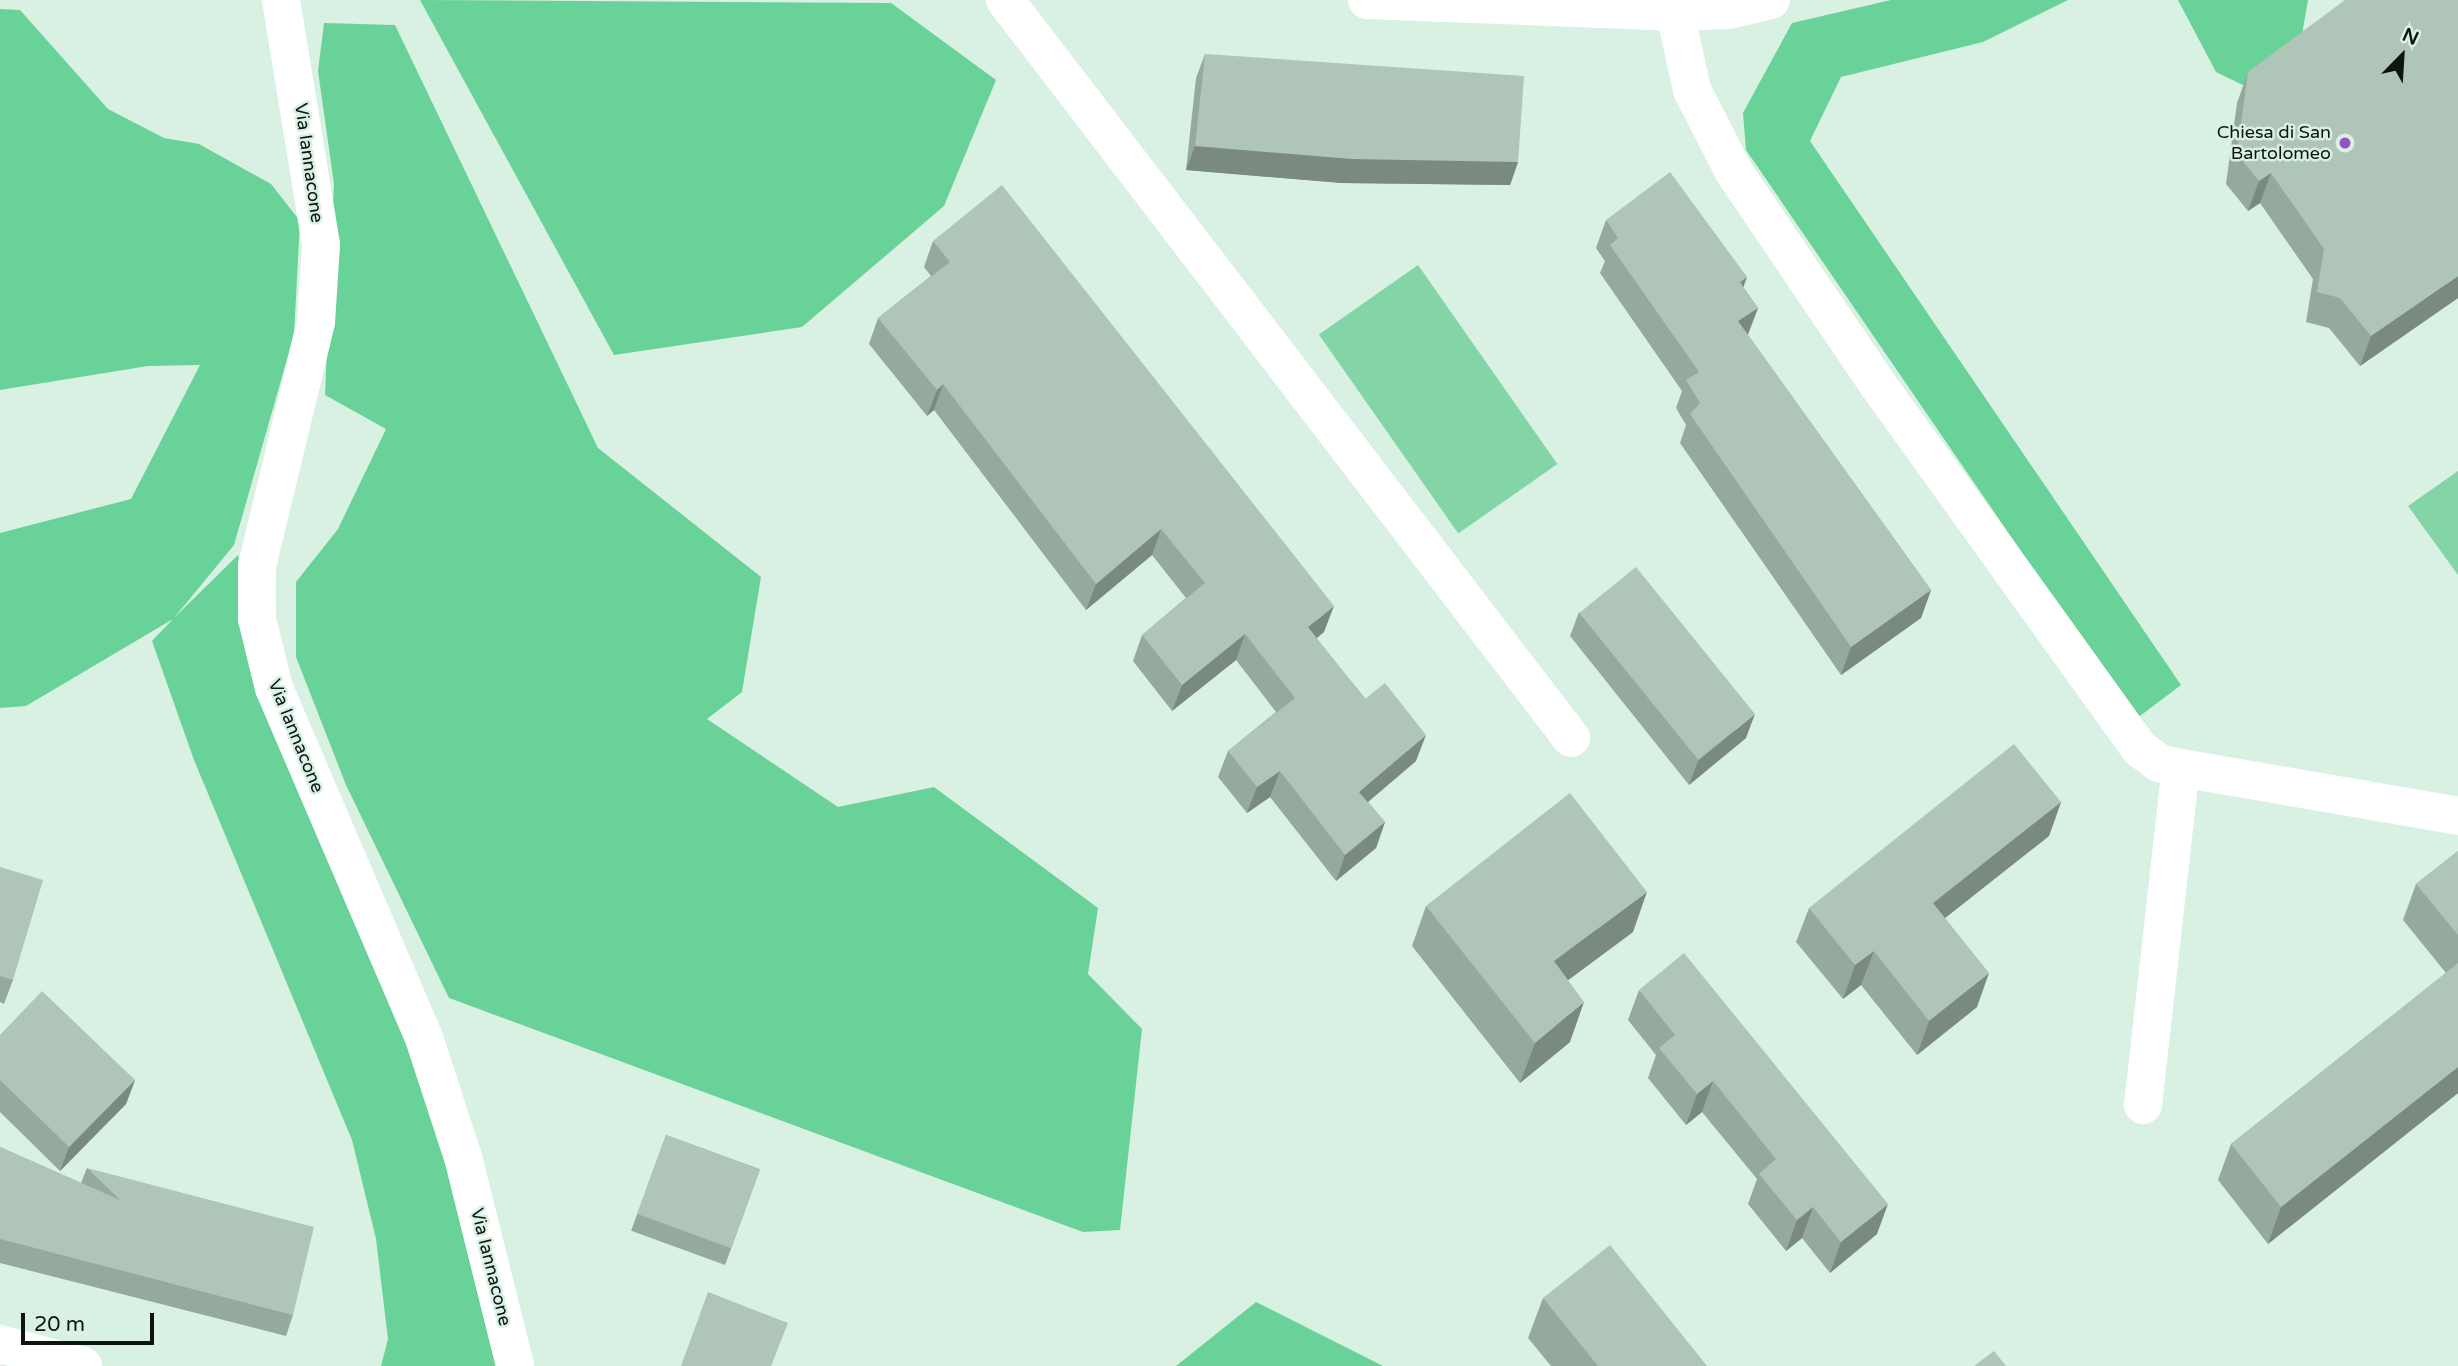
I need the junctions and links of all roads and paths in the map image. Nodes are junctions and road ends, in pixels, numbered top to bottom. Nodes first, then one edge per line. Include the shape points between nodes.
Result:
1 (281, 0) edge
2 (1005, 0) edge
3 (1367, 0) edge
4 (1771, 0) edge
5 (1675, 12) junction
6 (1571, 738) dead end
7 (2181, 768) junction
8 (2458, 816) edge
9 (2143, 1105) dead end
10 (0, 1344) edge
11 (83, 1366) edge
12 (515, 1366) edge

1 - 12 street, Via Iannacone via 321,245 316,322 257,565 257,619 274,688 424,1038 463,1157
2 - 6 street
3 - 5 street
4 - 5 street via 1729,10
5 - 7 street via 1692,90 1734,172 1879,386 2140,750
7 - 8 street
7 - 9 street
10 - 11 street

